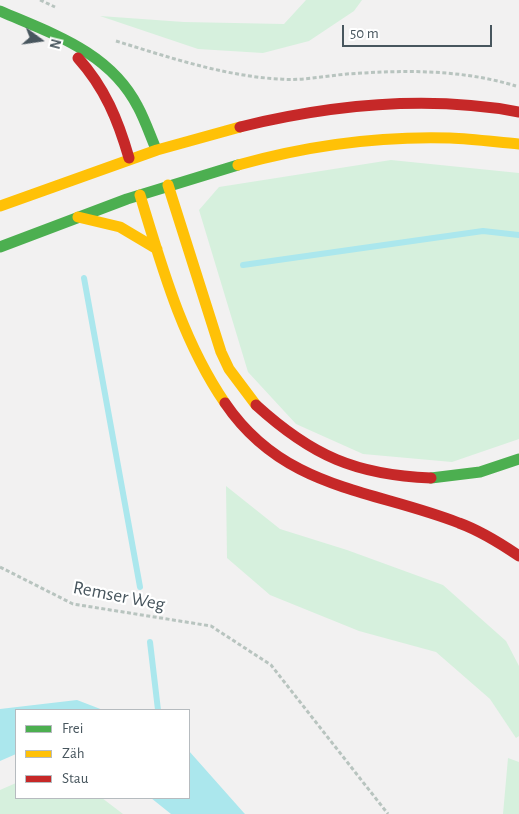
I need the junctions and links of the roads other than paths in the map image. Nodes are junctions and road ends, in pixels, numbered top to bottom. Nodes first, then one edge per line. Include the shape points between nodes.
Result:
1 (0, 11) edge
2 (51, 33) junction
3 (519, 112) edge
4 (519, 144) edge
5 (157, 154) junction
6 (130, 163) junction
7 (166, 181) junction
8 (139, 190) junction
9 (0, 206) edge
10 (78, 217) junction
11 (0, 247) edge
12 (157, 249) junction
13 (519, 458) edge
14 (519, 556) edge

1 - 2 main road
2 - 5 main road via 79,45 119,78 138,106
2 - 6 main road via 89,70 103,91 116,113
3 - 5 main road via 417,104 332,109 264,120 194,137
4 - 7 main road via 422,138 339,143 257,158
5 - 6 main road
6 - 9 main road
7 - 8 main road
7 - 13 main road via 216,338 229,368 262,410 282,428 335,459 378,473 404,477 457,476
8 - 10 main road
8 - 12 main road
10 - 11 main road
10 - 12 main road via 106,221 132,231
12 - 14 main road via 176,308 203,371 220,400 255,438 316,478 339,488 459,521 484,532

